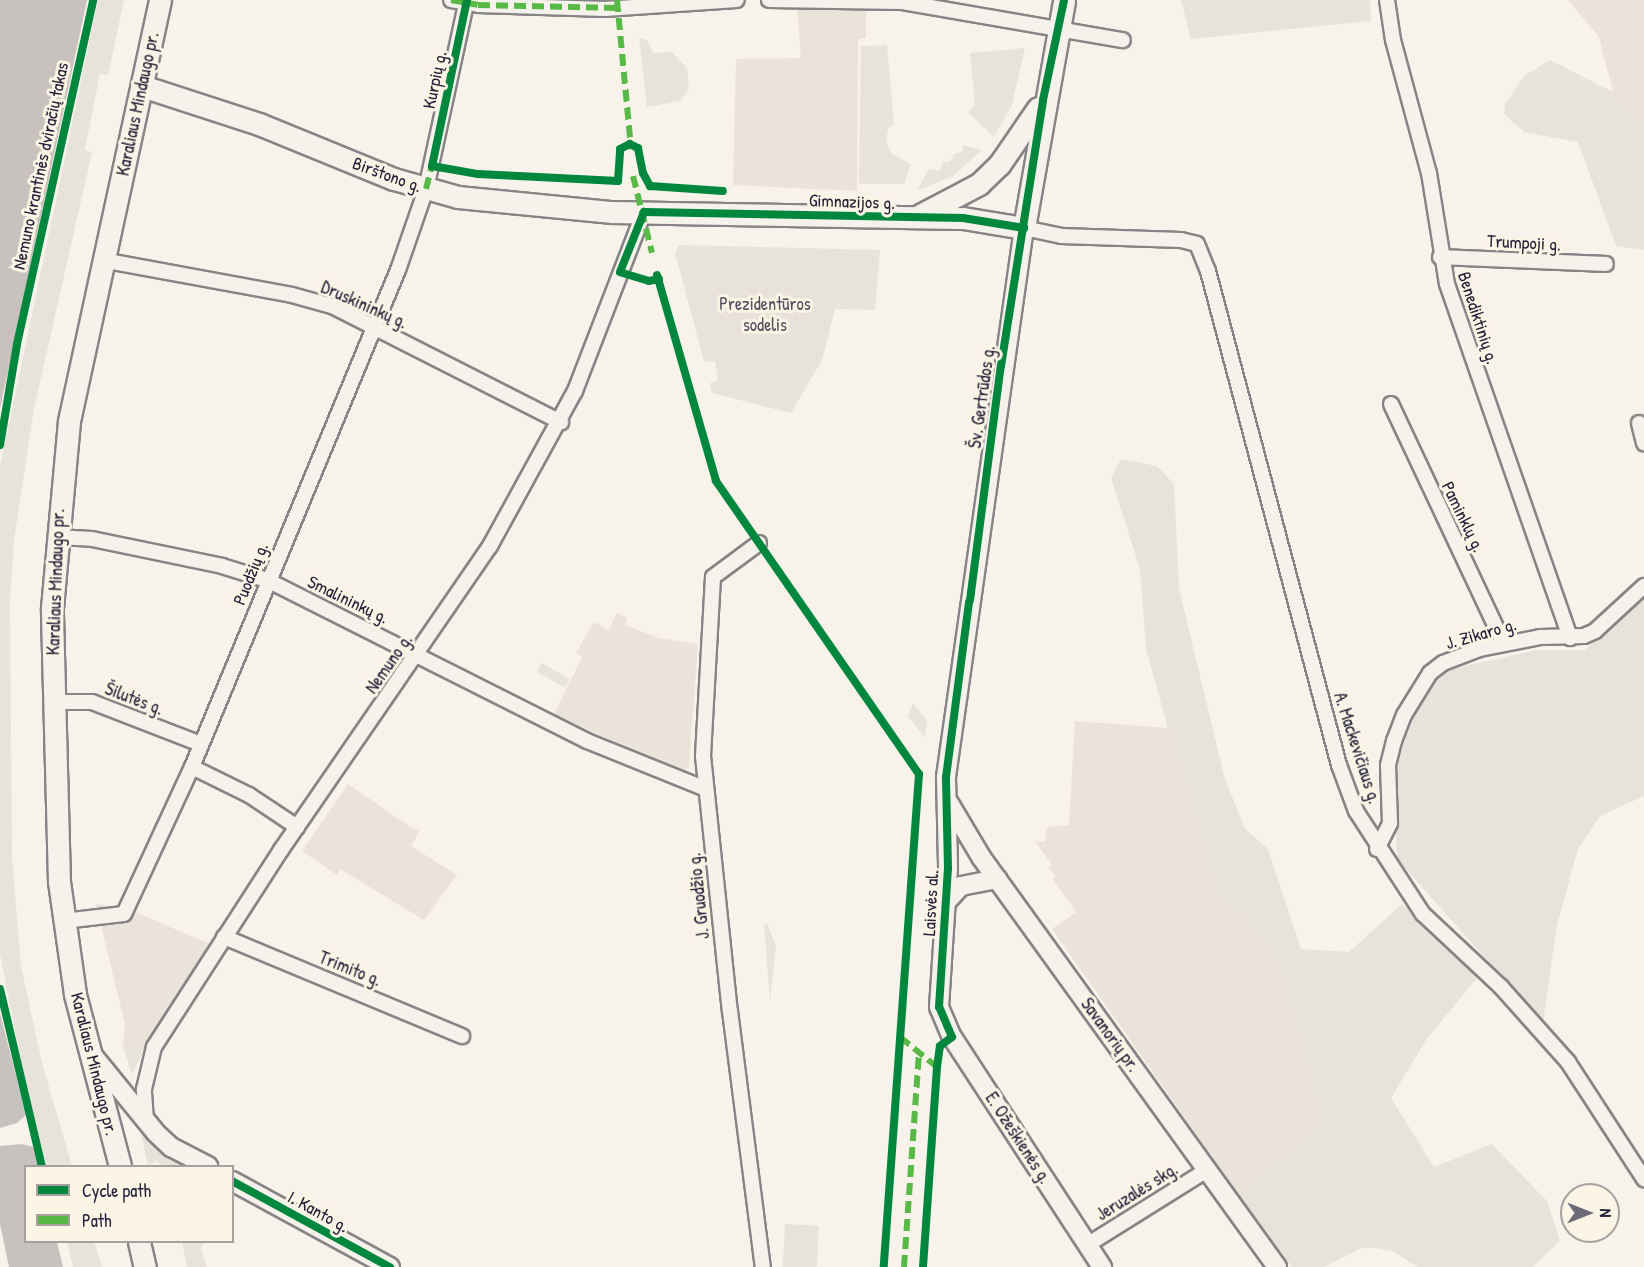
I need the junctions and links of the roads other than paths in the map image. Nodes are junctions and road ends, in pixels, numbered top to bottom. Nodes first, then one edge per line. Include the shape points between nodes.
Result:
1 (160, 0) edge
2 (451, 0) edge
3 (737, 0) edge
4 (769, 0) edge
5 (1064, 0) edge
6 (1387, 0) edge
7 (467, 2) edge
8 (1059, 26) junction
9 (1123, 40) dead end
10 (142, 86) junction
11 (1044, 100) junction
12 (426, 189) junction
13 (644, 212) junction
14 (912, 219) junction
15 (1024, 228) junction
16 (1197, 244) joint
17 (1440, 257) junction
18 (102, 260) junction
19 (1606, 264) dead end
20 (375, 327) junction
21 (1391, 404) dead end
22 (561, 422) junction
23 (1639, 423) dead end
24 (1644, 443) edge
25 (56, 537) junction
26 (759, 543) dead end
27 (267, 580) junction
28 (1644, 586) edge
29 (1570, 638) junction
30 (1504, 644) junction
31 (418, 655) junction
32 (52, 702) junction
33 (201, 744) junction
34 (192, 767) junction
35 (706, 789) junction
36 (948, 801) junction
37 (297, 827) junction
38 (1377, 849) junction
39 (997, 879) junction
40 (946, 902) junction
41 (64, 921) junction
42 (224, 937) junction
43 (939, 1007) joint
44 (462, 1036) dead end
45 (89, 1050) junction
46 (146, 1121) junction
47 (119, 1165) edge
48 (204, 1165) edge
49 (1207, 1170) junction
50 (1644, 1179) edge
51 (234, 1181) edge
52 (139, 1243) edge
53 (1088, 1245) junction
54 (145, 1267) edge
55 (390, 1267) edge
56 (763, 1267) edge
57 (1102, 1267) edge
58 (1277, 1267) edge

1 - 10 main road, Karaliaus Mindaugo pr.
2 - 7 street
3 - 7 street via 618,8
4 - 8 street via 902,2
5 - 8 main road, Šv. Gertrūdos g.
6 - 17 street, Benediktinių g. via 1393,40 1429,173
7 - 12 street, Kurpių g.
8 - 9 street
8 - 11 main road, Šv. Gertrūdos g.
10 - 12 main road, Birštono g. via 201,103
10 - 18 main road, Karaliaus Mindaugo pr.
11 - 14 main road via 999,165 979,184
11 - 15 main road, Šv. Gertrūdos g.
12 - 13 main road, Birštono g. via 518,204
12 - 20 street, Puodžių g.
13 - 14 main road, Gimnazijos g.
13 - 22 street, Nemuno g.
14 - 15 main road, Gimnazijos g. via 973,219
15 - 16 street, Gimnazijos g. via 1061,236 1182,240
15 - 36 main road, Šv. Gertrūdos g. via 946,777
16 - 38 street, A. Mackevičiaus g. via 1211,281 1340,765 1356,811
17 - 19 street, Trumpoji g.
17 - 29 street, Benediktinių g.
18 - 20 street, Druskininkų g. via 292,295 332,306
18 - 25 main road, Karaliaus Mindaugo pr. via 65,444
20 - 22 street, Druskininkų g.
20 - 27 street, Puodžių g.
21 - 30 street, Paminklų g.
22 - 31 street, Nemuno g. via 469,581
23 - 24 street
25 - 27 street, Smalininkų g. via 92,539 222,566
25 - 32 main road, Karaliaus Mindaugo pr.
26 - 35 street, J. Gruodžio g. via 712,577 704,707
27 - 31 street, Smalininkų g.
27 - 33 street, Puodžių g.
28 - 29 street, J. Zikaro g. via 1595,632
29 - 30 street, J. Zikaro g.
30 - 38 street, J. Zikaro g. via 1443,663 1418,689 1394,741 1388,765 1390,823
31 - 35 street, Smalininkų g. via 587,741
31 - 37 street, Nemuno g.
32 - 33 street, Šilutės g. via 92,702
32 - 41 main road, Karaliaus Mindaugo pr. via 55,826
33 - 34 street, Puodžių g.
34 - 37 street via 249,795
34 - 41 street, Puodžių g. via 124,914
35 - 56 street, J. Gruodžio g.
36 - 39 main road, Savanorių pr.
36 - 40 main road, Laisvės al.
37 - 42 street, Nemuno g.
38 - 50 street, A. Mackevičiaus g. via 1423,915 1474,960 1553,1043
39 - 40 main road via 961,886
39 - 49 main road, Savanorių pr.
40 - 43 main road, Laisvės al.
41 - 45 main road, Karaliaus Mindaugo pr. via 75,994
42 - 44 street, Trimito g.
42 - 46 street, Nemuno g. via 154,1047 144,1089
43 - 53 main road, E. Ožeškienės g. via 952,1037
45 - 46 main road
45 - 47 main road, Karaliaus Mindaugo pr.
46 - 48 main road via 171,1147
49 - 53 street, Jeruzalės skg.
49 - 58 main road, Savanorių pr.
51 - 55 main road, I. Kanto g.
52 - 54 main road
53 - 57 main road, E. Ožeškienės g.

